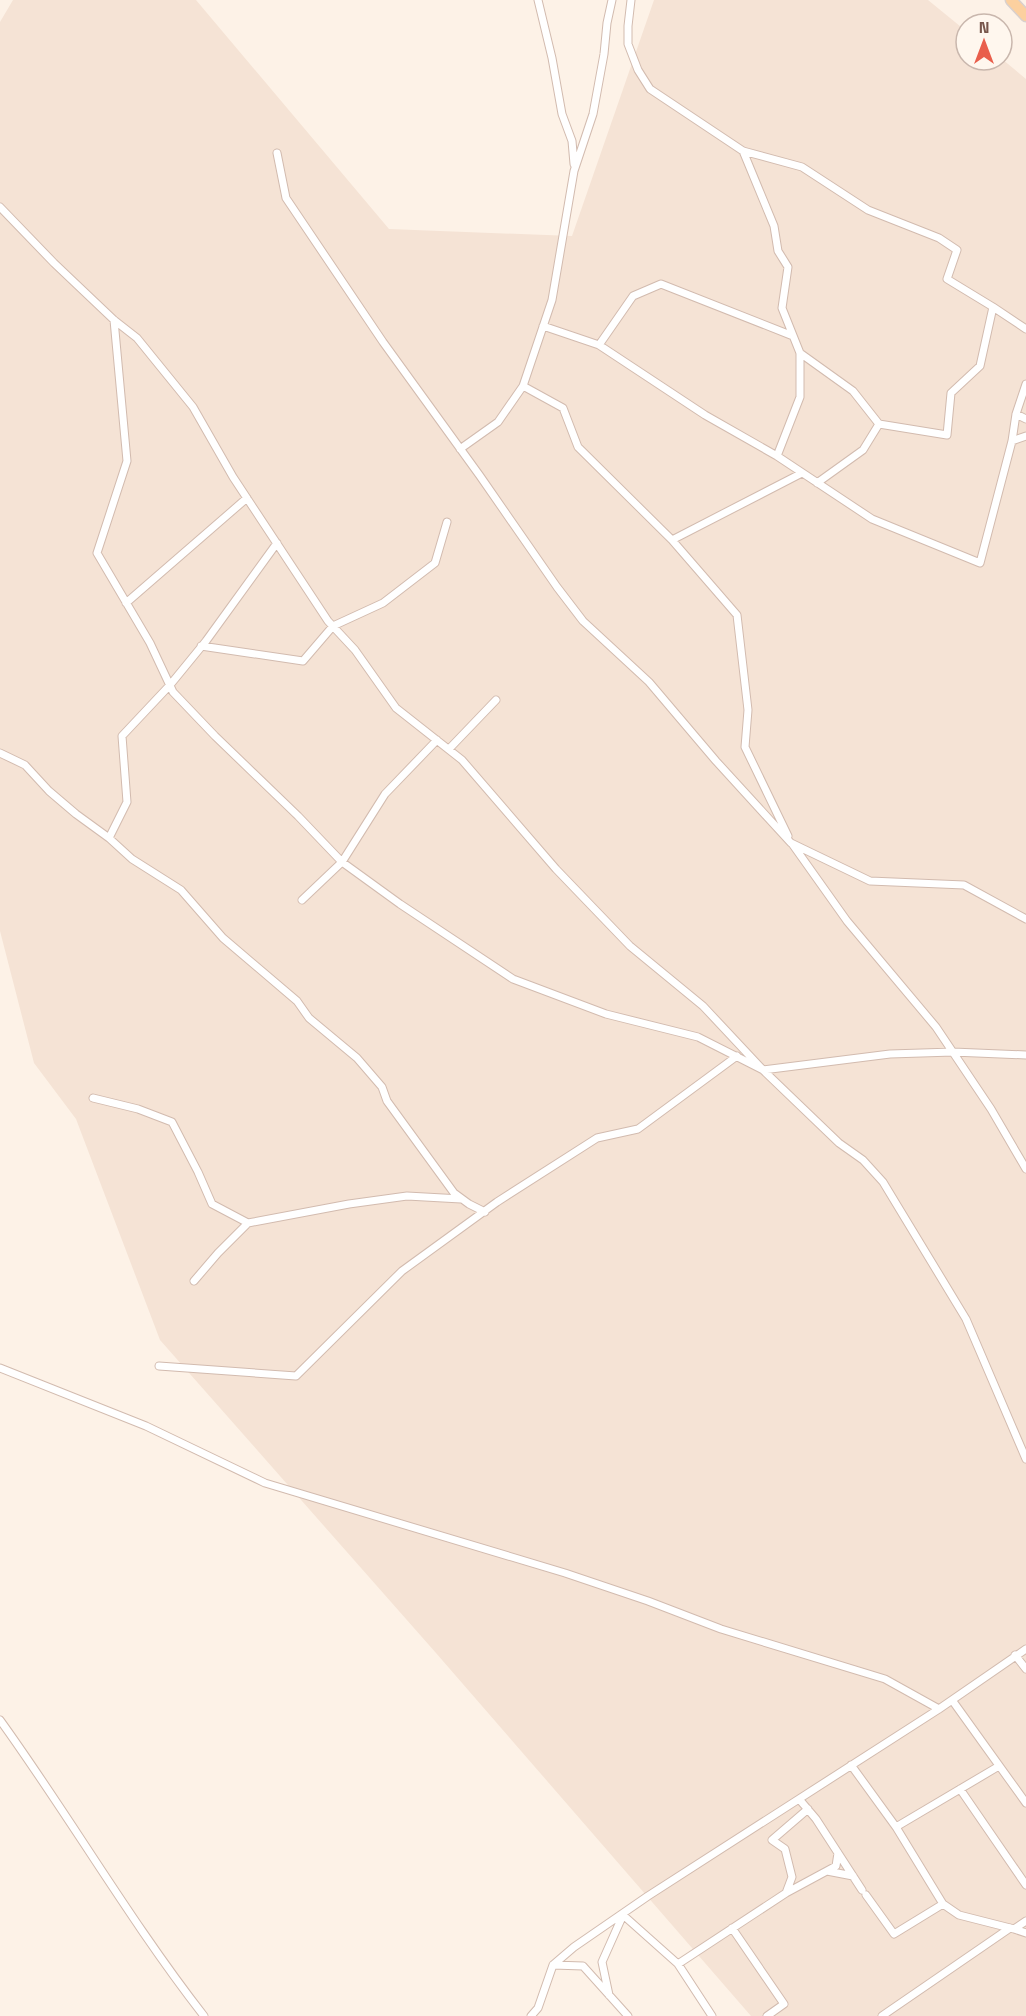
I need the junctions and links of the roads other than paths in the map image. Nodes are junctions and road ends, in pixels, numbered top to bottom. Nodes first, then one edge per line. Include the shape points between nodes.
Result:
1 (538, 0) edge
2 (612, 0) edge
3 (631, 0) edge
4 (1011, 0) edge
5 (1026, 16) edge
6 (742, 151) junction
7 (278, 153) dead end
8 (574, 171) junction
9 (0, 207) edge
10 (993, 307) junction
11 (114, 320) junction
12 (543, 326) junction
13 (1026, 328) edge
14 (793, 336) junction
15 (598, 345) junction
16 (800, 353) junction
17 (1026, 384) edge
18 (523, 386) junction
19 (1016, 414) junction
20 (1026, 419) edge
21 (879, 424) junction
22 (1026, 436) edge
23 (1012, 441) junction
24 (460, 449) junction
25 (777, 456) junction
26 (802, 473) junction
27 (817, 483) junction
28 (247, 498) junction
29 (447, 522) dead end
30 (672, 540) junction
31 (277, 543) junction
32 (126, 603) junction
33 (333, 626) junction
34 (201, 646) junction
35 (170, 685) junction
36 (496, 700) dead end
37 (437, 740) junction
38 (449, 749) junction
39 (0, 753) edge
40 (108, 838) junction
41 (791, 843) junction
42 (342, 862) junction
43 (302, 900) dead end
44 (1026, 919) edge
45 (744, 1050) junction
46 (953, 1052) junction
47 (1026, 1055) edge
48 (736, 1057) junction
49 (762, 1070) junction
50 (93, 1098) dead end
51 (1026, 1169) edge
52 (461, 1199) junction
53 (485, 1212) junction
54 (248, 1223) junction
55 (194, 1281) dead end
56 (159, 1366) dead end
57 (0, 1368) edge
58 (1026, 1459) edge
59 (1026, 1649) edge
60 (1015, 1655) junction
61 (1026, 1669) edge
62 (952, 1700) junction
63 (939, 1709) junction
64 (0, 1720) edge
65 (851, 1766) junction
66 (999, 1766) junction
67 (960, 1789) junction
68 (799, 1799) junction
69 (1026, 1803) edge
70 (808, 1809) junction
71 (896, 1827) junction
72 (838, 1853) junction
73 (827, 1870) junction
74 (853, 1876) junction
75 (1026, 1885) edge
76 (786, 1893) junction
77 (943, 1905) junction
78 (623, 1915) junction
79 (1026, 1922) edge
80 (732, 1928) junction
81 (1012, 1928) junction
82 (1026, 1934) edge
83 (678, 1964) junction
84 (553, 1965) junction
85 (609, 1995) junction
86 (204, 2016) edge
87 (531, 2016) edge
88 (628, 2016) edge
89 (712, 2016) edge
90 (768, 2016) edge
91 (882, 2016) edge

1 - 8 street via 562,114 572,141
2 - 8 street via 593,114
3 - 6 street via 628,44 650,89
4 - 5 main road
6 - 10 street via 802,167 868,210 939,238 957,250 947,279
6 - 14 street via 774,226 778,251 788,267 782,308
7 - 24 street via 285,198
8 - 12 street via 552,300
9 - 11 street
10 - 13 street
10 - 21 street via 980,366 951,393 947,435
11 - 28 street via 137,338 193,407
11 - 32 street via 127,461 97,553
12 - 15 street
12 - 18 street
14 - 15 street via 661,284 633,296
14 - 16 street
15 - 25 street via 705,415
16 - 21 street via 853,390
16 - 25 street via 800,397
17 - 19 street
18 - 24 street via 498,422
18 - 30 street via 564,408 578,447
19 - 20 street
19 - 23 street
21 - 27 street via 863,450
22 - 23 street
23 - 27 street via 980,563 872,519
24 - 41 street via 583,621 649,682
25 - 26 street
26 - 27 street
26 - 30 street
28 - 31 street
28 - 32 street
29 - 33 street via 435,563 383,603
30 - 41 street via 737,615 748,710 744,747
31 - 33 street
31 - 34 street
32 - 35 street
33 - 34 street via 303,661
33 - 37 street via 356,650 396,708
34 - 35 street
35 - 40 street via 122,736 127,802
35 - 42 street via 208,729
36 - 38 street
37 - 38 street
37 - 42 street via 385,794
38 - 45 street via 630,946 703,1006
39 - 40 street via 25,765 49,791
40 - 52 street via 132,859 181,890 223,938 357,1058
41 - 44 street via 870,881 964,885
41 - 46 street via 847,921
42 - 43 street
42 - 48 street via 513,979 606,1014 698,1037
45 - 48 street
45 - 49 street
46 - 47 street
46 - 49 street via 890,1054
46 - 51 street
48 - 49 street
48 - 53 street via 638,1129 597,1138
49 - 58 street via 883,1182 966,1319
50 - 54 street via 172,1122 212,1204
52 - 53 street
52 - 54 street via 407,1196
53 - 56 street via 402,1271 296,1376
54 - 55 street
57 - 63 street via 146,1426 266,1483 565,1573 721,1629 885,1679
59 - 60 street
60 - 61 street
60 - 62 street
62 - 63 street
62 - 66 street
63 - 65 street
64 - 86 street via 166,1968
65 - 68 street
65 - 71 street
66 - 67 street
66 - 69 street
67 - 71 street
67 - 75 street
68 - 70 street
68 - 78 street
70 - 72 street
70 - 76 street via 772,1840 785,1849 792,1877
71 - 77 street
72 - 73 street via 836,1866
72 - 74 street
73 - 74 street
73 - 76 street
74 - 77 street via 894,1934
76 - 80 street
77 - 81 street via 959,1915
78 - 83 street
78 - 84 street
78 - 85 street via 602,1962
79 - 81 street
80 - 83 street
80 - 90 street via 784,2004
81 - 82 street
81 - 91 street
83 - 89 street
84 - 85 street via 584,1966
84 - 87 street via 538,2008
85 - 88 street

